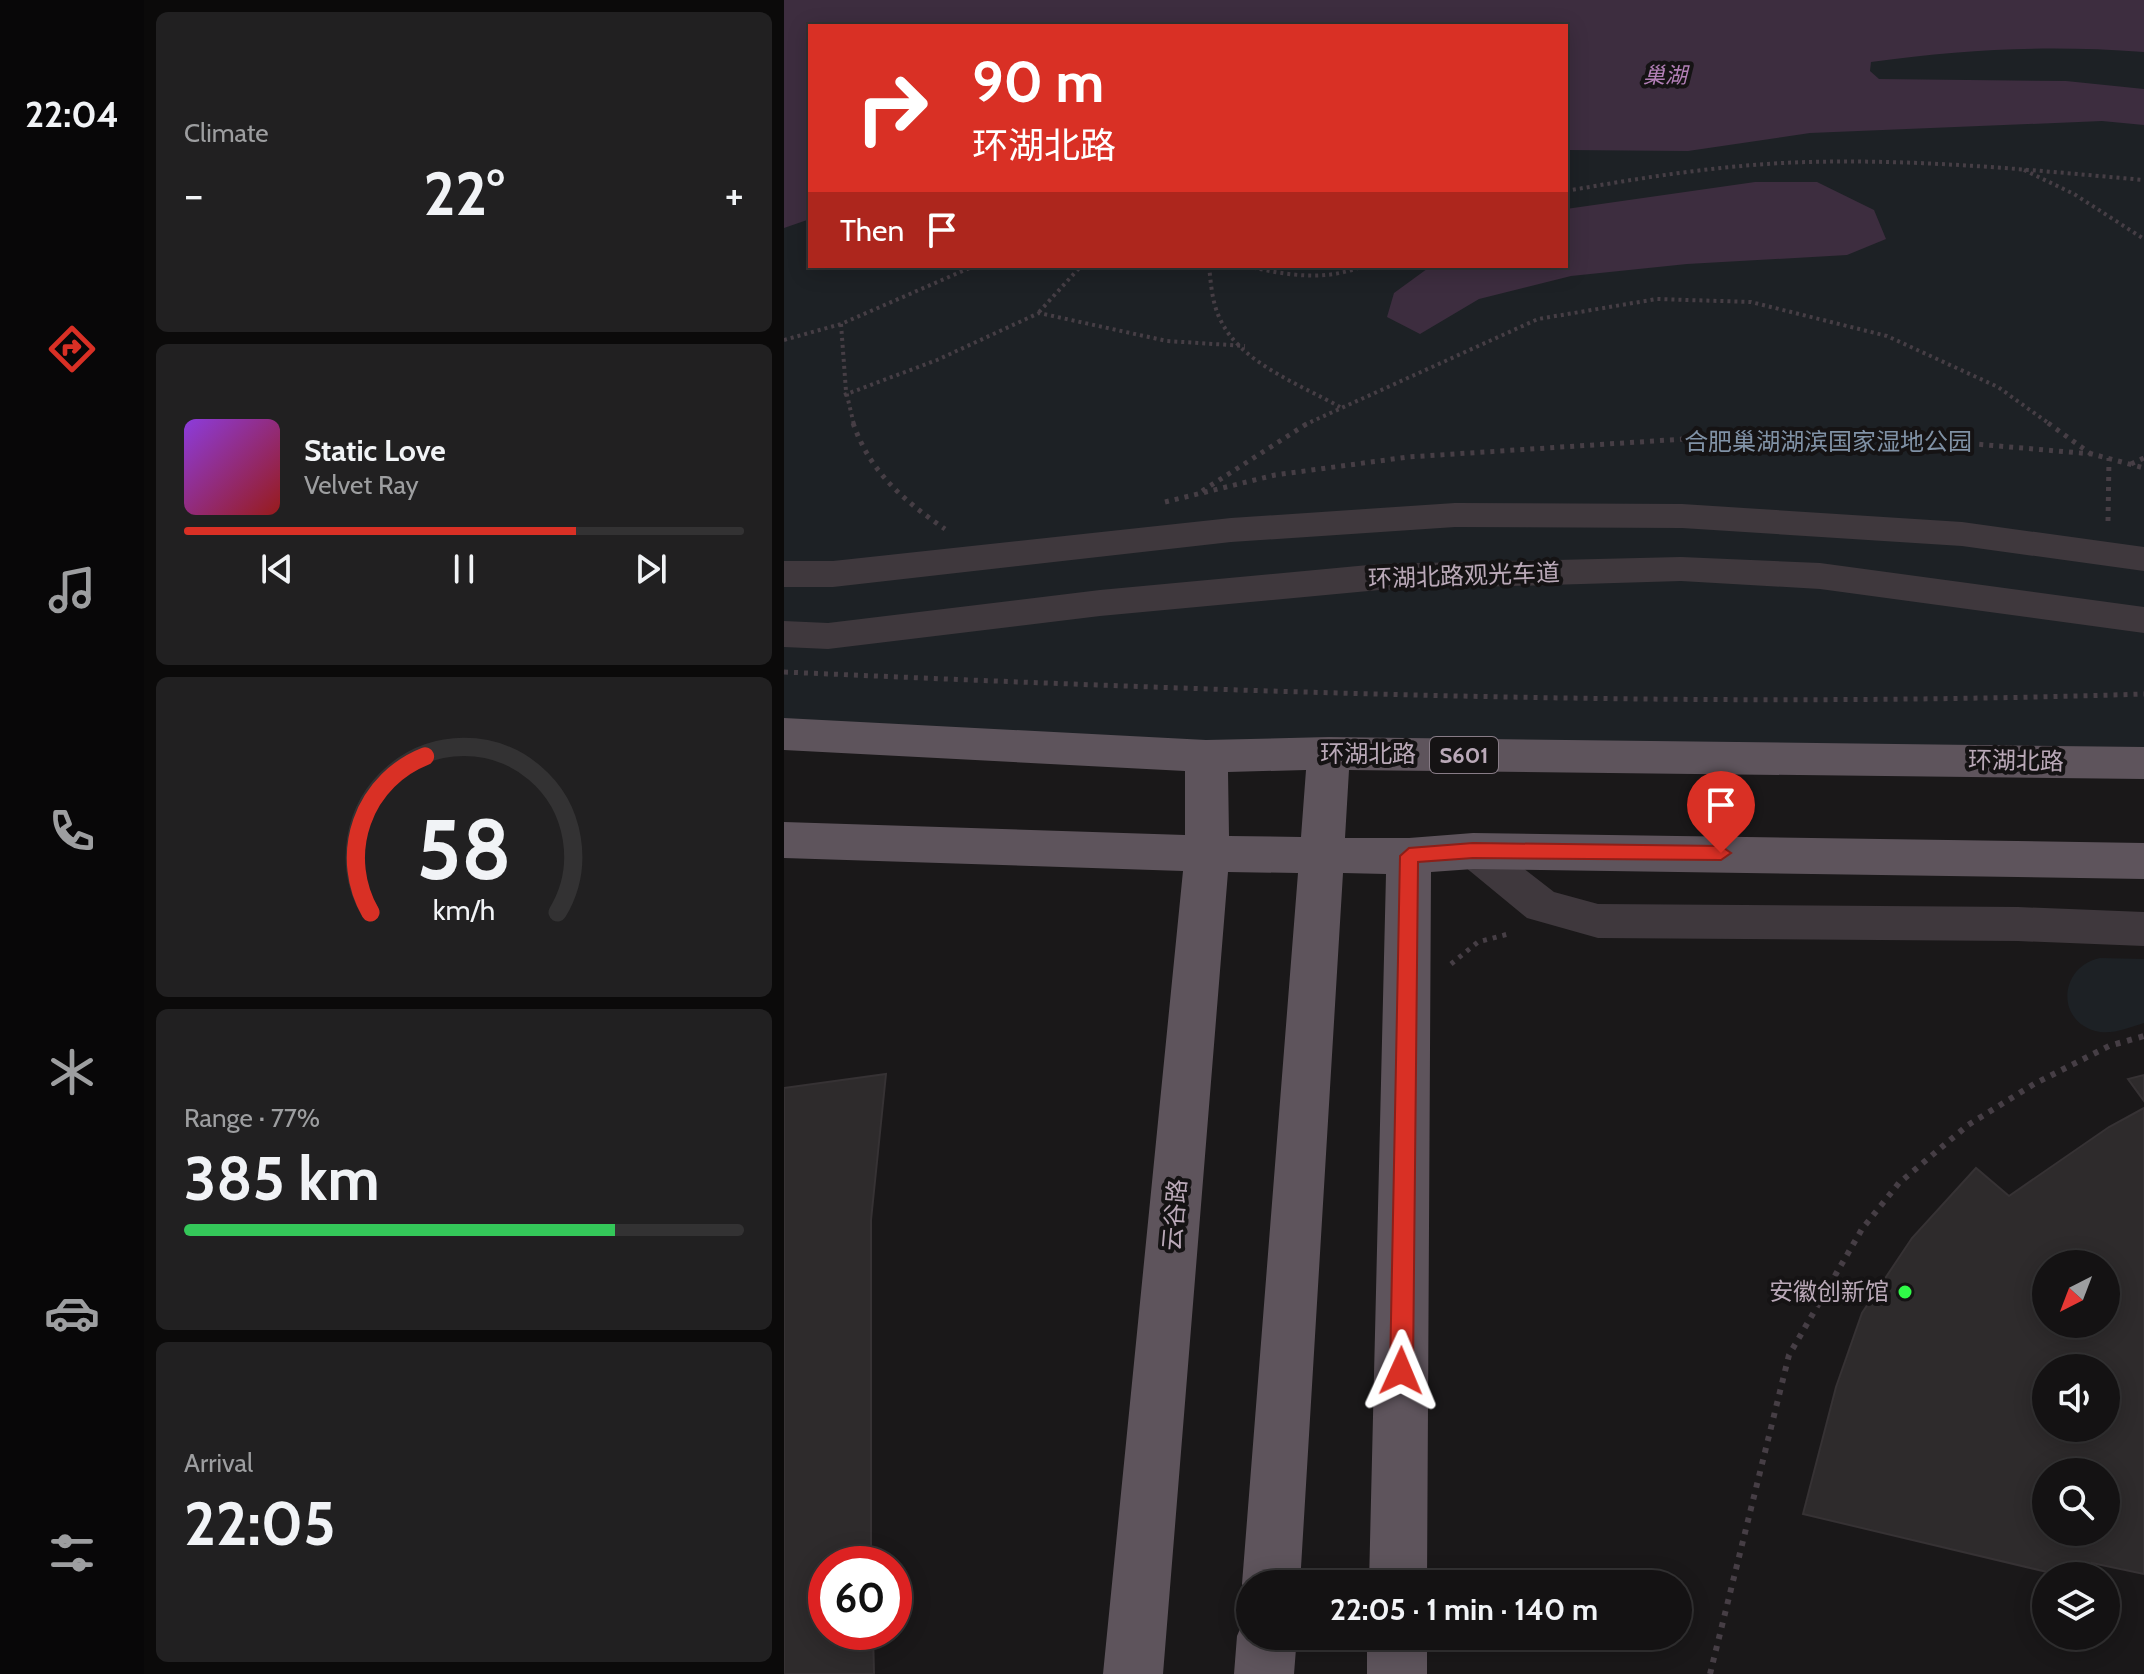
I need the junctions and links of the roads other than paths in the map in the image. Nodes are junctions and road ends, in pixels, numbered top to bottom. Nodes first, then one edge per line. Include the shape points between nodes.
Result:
1 (2144, 559) edge
2 (784, 574) edge
3 (2144, 620) edge
4 (784, 634) edge
5 (784, 734) edge
6 (2144, 742) edge
7 (1329, 753) junction
8 (1206, 756) junction
9 (2050, 761) junction
10 (2144, 763) edge
11 (784, 840) edge
12 (1473, 851) junction
13 (1207, 854) junction
14 (1324, 854) junction
15 (1409, 856) junction
16 (2144, 861) edge
17 (2144, 929) edge
18 (1272, 1570) edge
19 (1398, 1570) edge
20 (1266, 1650) edge
21 (1397, 1650) edge
22 (1133, 1674) edge
23 (1264, 1674) edge
24 (1397, 1674) edge

1 - 2 street via 1962,534 1682,516 1455,515 1231,530 833,574
3 - 4 street, 环湖北路观光车道 via 1820,576 1681,569 1379,577 828,636
5 - 8 main road, 环湖北路 / S601
6 - 9 main road
7 - 8 main road, 环湖北路 / S601
7 - 9 main road, 环湖北路 / S601
7 - 14 main road
8 - 13 main road, 云谷路
9 - 10 main road, 环湖北路 / S601
11 - 13 main road
12 - 15 main road
12 - 16 main road
12 - 17 street via 1542,906 1598,921
13 - 14 main road
13 - 22 main road, 云谷路
14 - 15 main road
14 - 18 main road
15 - 19 main road
20 - 23 main road
21 - 24 main road

